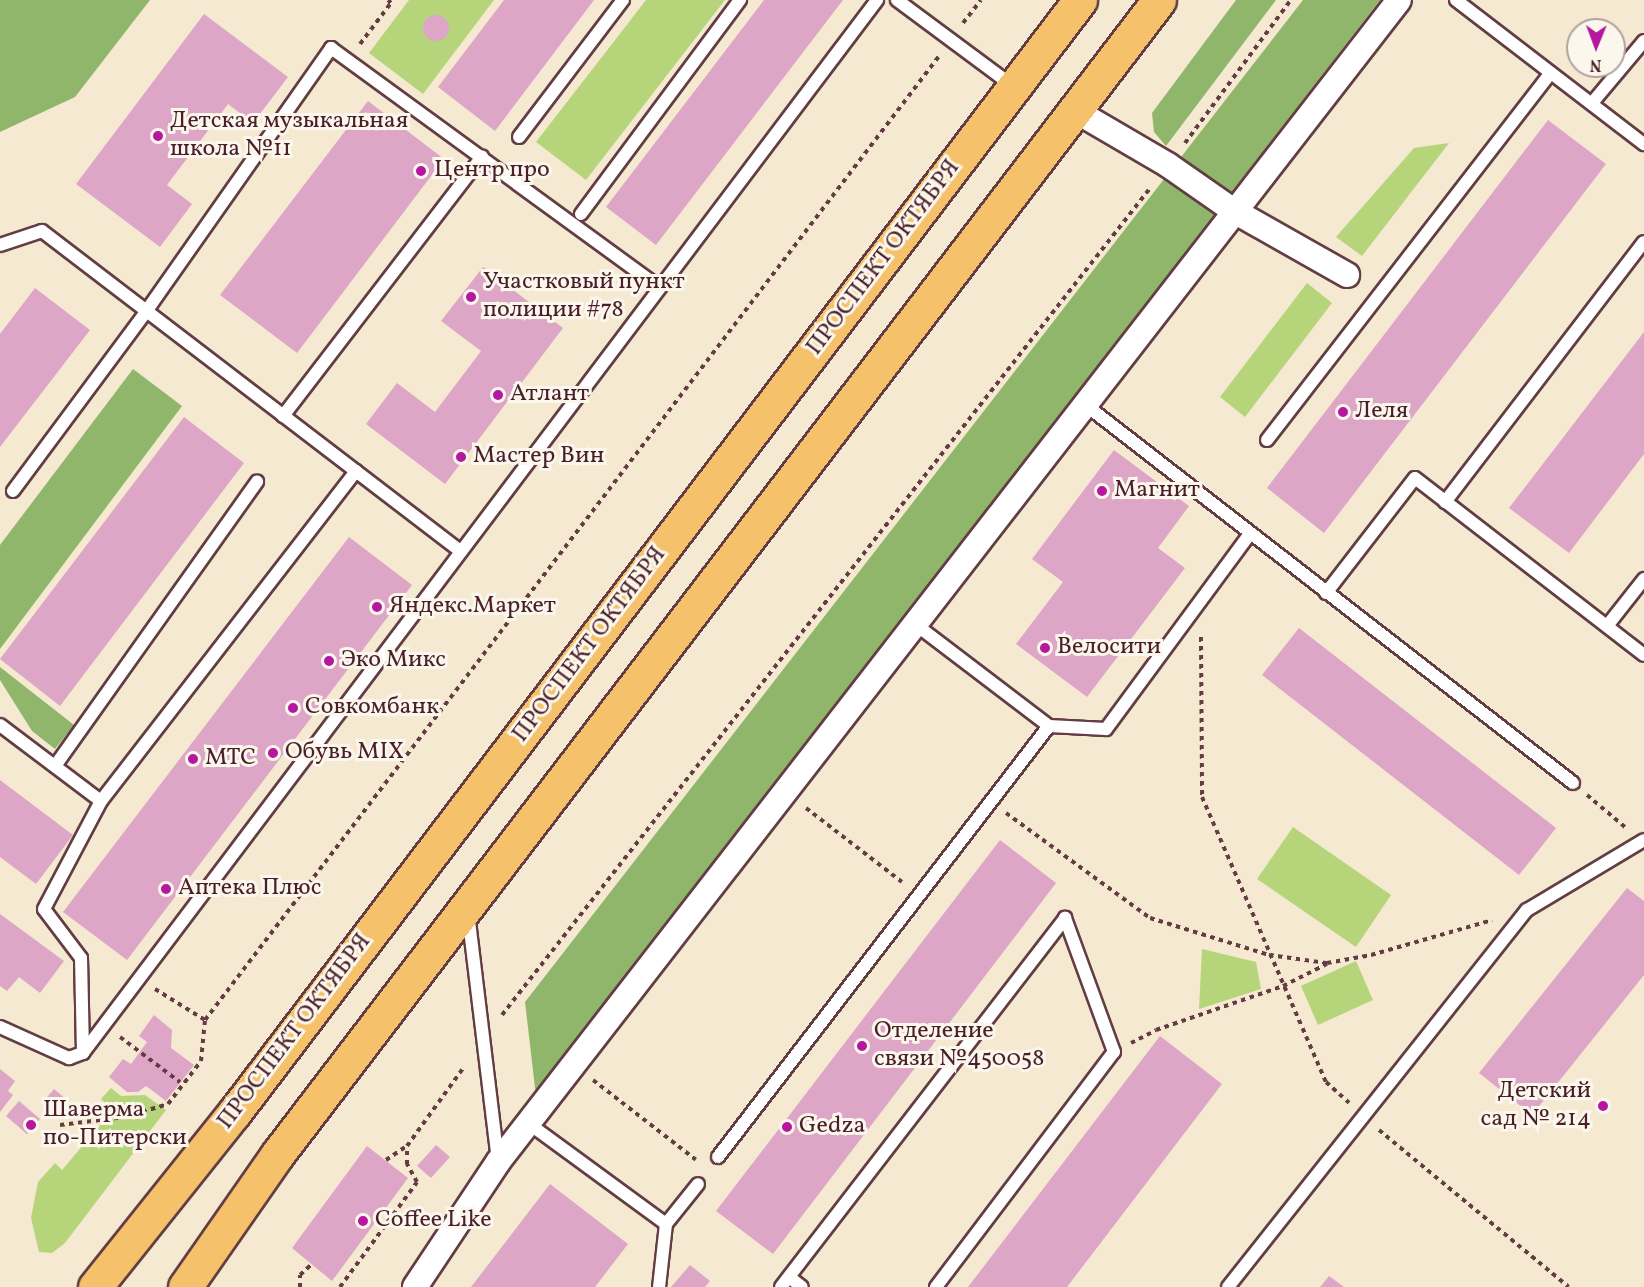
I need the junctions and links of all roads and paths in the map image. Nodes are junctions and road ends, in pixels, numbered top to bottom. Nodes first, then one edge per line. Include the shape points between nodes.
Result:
1 (388, 0) edge
2 (623, 0) edge
3 (740, 0) edge
4 (877, 0) edge
5 (897, 0) edge
6 (981, 0) edge
7 (1080, 0) edge
8 (1159, 0) edge
9 (1292, 0) edge
10 (1399, 0) edge
11 (1456, 0) edge
12 (951, 40) junction
13 (1644, 41) edge
14 (348, 60) junction
15 (1550, 74) junction
16 (1014, 87) junction
17 (1592, 104) junction
18 (1074, 110) junction
19 (519, 136) dead end
20 (1644, 144) edge
21 (482, 157) junction
22 (1168, 165) junction
23 (1234, 211) junction
24 (581, 213) dead end
25 (1644, 242) edge
26 (0, 245) edge
27 (1347, 275) dead end
28 (659, 287) junction
29 (145, 314) junction
30 (1087, 406) junction
31 (283, 416) junction
32 (1267, 440) dead end
33 (356, 471) junction
34 (257, 482) dead end
35 (13, 491) dead end
36 (1445, 501) junction
37 (1250, 534) junction
38 (459, 550) junction
39 (1644, 579) edge
40 (1326, 593) junction
41 (1201, 600) junction
42 (915, 624) junction
43 (1607, 627) junction
44 (1644, 655) edge
45 (0, 725) edge
46 (1049, 726) junction
47 (55, 766) junction
48 (1573, 783) joint
49 (785, 792) junction
50 (101, 801) junction
51 (991, 802) junction
52 (1643, 842) edge
53 (920, 895) junction
54 (467, 905) junction
55 (1527, 910) junction
56 (1269, 955) junction
57 (1327, 963) junction
58 (139, 978) junction
59 (1283, 986) junction
60 (205, 1020) junction
61 (0, 1027) edge
62 (484, 1038) junction
63 (140, 1052) dead end
64 (1114, 1052) junction
65 (83, 1053) junction
66 (574, 1065) junction
67 (180, 1082) dead end
68 (1362, 1116) junction
69 (528, 1123) junction
70 (60, 1125) dead end
71 (407, 1146) junction
72 (718, 1157) dead end
73 (386, 1160) dead end
74 (498, 1162) junction
75 (700, 1162) dead end
76 (698, 1184) dead end
77 (666, 1224) junction
78 (312, 1264) dead end
79 (789, 1277) junction
80 (95, 1287) edge
81 (185, 1287) edge
82 (300, 1287) edge
83 (340, 1287) edge
84 (415, 1287) edge
85 (658, 1287) edge
86 (781, 1287) edge
87 (802, 1287) edge
88 (936, 1287) edge
89 (1228, 1287) edge
90 (1569, 1287) edge

1 - 14 path via 391,3
2 - 19 lane
3 - 24 lane
4 - 28 lane
5 - 12 lane
6 - 12 path
7 - 16 main road, ПРОСПЕКТ ОКТЯБРЯ
8 - 18 main road
9 - 22 path
10 - 23 street
11 - 15 lane
12 - 16 lane
12 - 60 path
13 - 17 lane
14 - 21 lane
14 - 29 lane via 331,48
15 - 17 lane
15 - 32 lane
16 - 80 main road, ПРОСПЕКТ ОКТЯБРЯ via 234,1113
17 - 20 lane
18 - 22 street
18 - 54 main road
21 - 28 lane
21 - 31 lane
22 - 23 street
22 - 62 path
23 - 27 street
23 - 30 street
25 - 36 lane
26 - 29 lane via 42,231
28 - 38 lane
29 - 31 lane
29 - 35 lane
30 - 37 lane
30 - 42 street
31 - 33 lane
33 - 38 lane
33 - 50 lane
34 - 47 lane
36 - 40 lane via 1415,478
36 - 43 lane
37 - 40 lane
37 - 41 lane
38 - 58 lane
39 - 43 lane
40 - 48 lane
41 - 46 lane via 1107,729
41 - 56 path via 1202,797
42 - 46 lane
42 - 49 street
43 - 44 lane
45 - 47 lane
46 - 51 lane
47 - 50 lane
48 - 52 path
49 - 53 path
49 - 66 street
50 - 65 lane via 44,909 81,958
51 - 53 lane
51 - 56 path via 1150,918
52 - 55 lane
53 - 72 lane
54 - 62 lane
54 - 81 main road via 278,1155
55 - 57 path via 1371,955
55 - 68 lane
56 - 57 path
56 - 59 path
57 - 59 path
58 - 60 path
58 - 65 lane
59 - 64 path via 1156,1030
59 - 68 path via 1326,1082
60 - 70 path via 201,1061 168,1104 125,1117
61 - 65 lane via 69,1058
62 - 71 path
62 - 74 lane
63 - 67 path
64 - 79 lane via 1065,918
64 - 88 lane
66 - 69 street
66 - 75 path
68 - 89 lane
68 - 90 path
69 - 74 street
69 - 77 lane
71 - 73 path
71 - 83 path via 407,1164 417,1182
74 - 84 street
76 - 77 lane
77 - 85 lane
78 - 82 path via 300,1275
79 - 86 lane
79 - 87 lane

